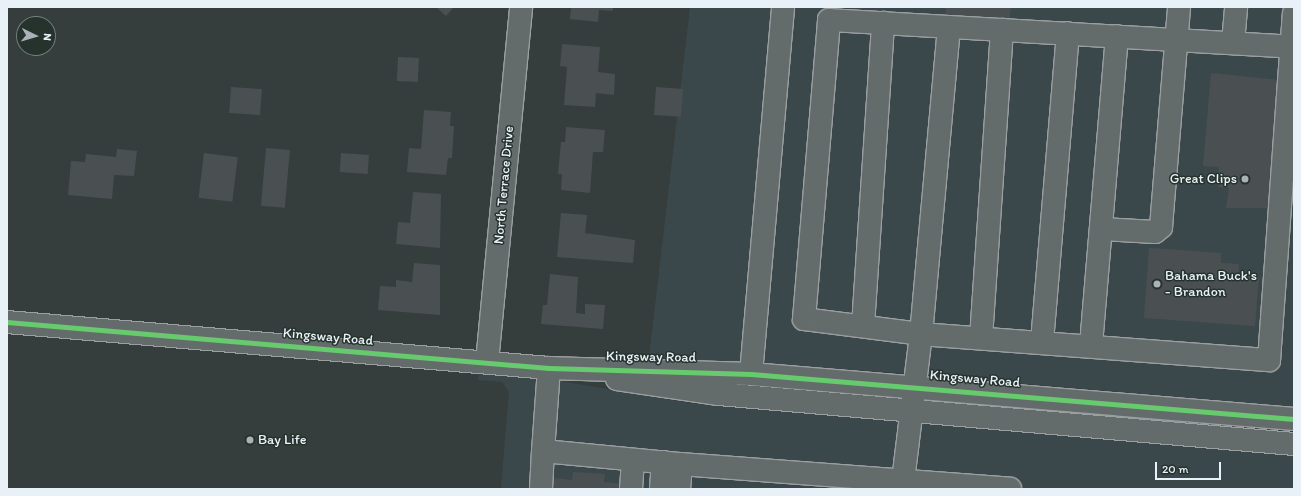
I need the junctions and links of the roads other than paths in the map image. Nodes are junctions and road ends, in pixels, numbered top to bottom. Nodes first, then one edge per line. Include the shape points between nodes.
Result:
1 (521, 7) edge
2 (783, 7) edge
3 (1179, 7) edge
4 (1236, 7) edge
5 (1294, 14) edge
6 (883, 23) junction
7 (949, 27) junction
8 (1002, 30) junction
9 (1068, 34) junction
10 (1117, 36) junction
11 (1177, 40) junction
12 (1233, 43) junction
13 (1293, 47) edge
14 (1102, 229) junction
15 (7, 322) edge
16 (863, 326) junction
17 (921, 334) junction
18 (981, 338) junction
19 (1042, 342) junction
20 (1091, 346) junction
21 (487, 362) junction
22 (549, 368) junction
23 (751, 374) junction
24 (914, 386) junction
25 (911, 410) junction
26 (1294, 419) edge
27 (1294, 444) edge
28 (543, 451) junction
29 (633, 460) junction
30 (672, 463) junction
31 (903, 485) edge
32 (541, 489) edge
33 (631, 489) edge
34 (661, 489) edge
35 (679, 489) edge
36 (1010, 489) edge

1 - 21 street, North Terrace Drive
2 - 23 street
3 - 11 street
4 - 12 street
5 - 13 street
6 - 7 street
6 - 16 street
6 - 16 street via 829,20 804,319
7 - 8 street
7 - 17 street
8 - 9 street
8 - 18 street
9 - 10 street
9 - 19 street
10 - 11 street
10 - 14 street
11 - 12 street
11 - 14 street via 1161,227 1155,232
12 - 13 street
13 - 20 street via 1269,360
14 - 20 street
15 - 21 street, Kingsway Road
16 - 17 street
17 - 18 street
17 - 24 street
18 - 19 street
19 - 20 street
21 - 22 street, Kingsway Road
22 - 23 street, Kingsway Road
22 - 25 street, Kingsway Road via 680,390
22 - 28 street
23 - 24 street, Kingsway Road
24 - 25 street
24 - 26 street, Kingsway Road
25 - 27 street, Kingsway Road
25 - 31 street
28 - 29 street
28 - 32 street
29 - 30 street
29 - 33 street
30 - 31 street
30 - 34 street
30 - 35 street
31 - 36 street

